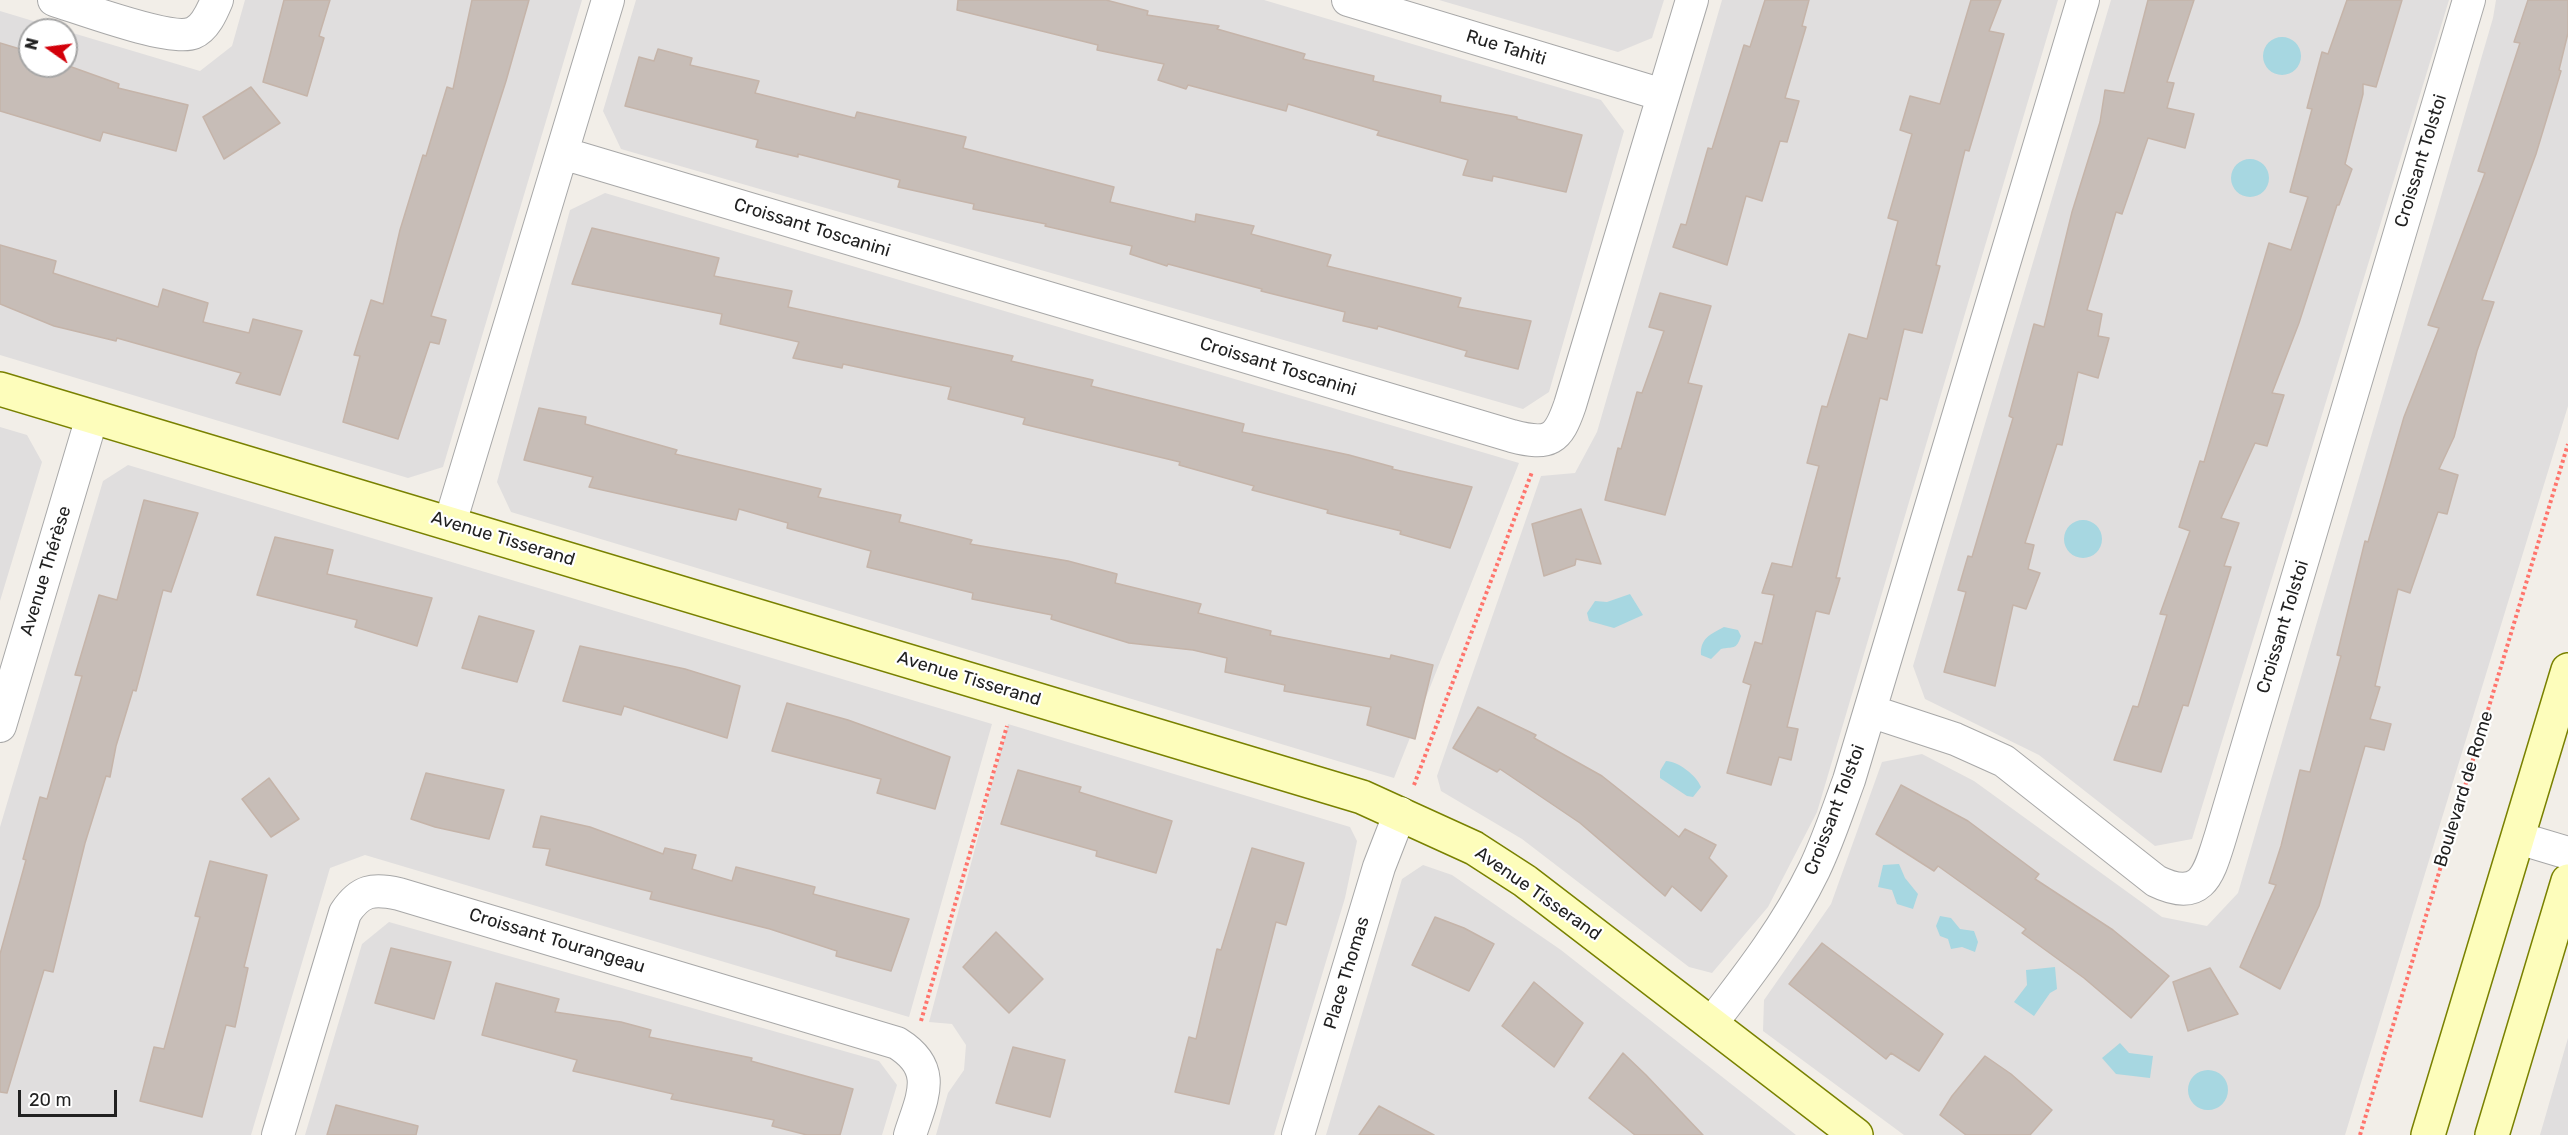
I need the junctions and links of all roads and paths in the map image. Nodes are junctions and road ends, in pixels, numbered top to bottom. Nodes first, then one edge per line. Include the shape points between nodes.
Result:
1 (54, 0) edge
2 (217, 0) edge
3 (608, 0) edge
4 (1348, 0) edge
5 (1692, 0) edge
6 (2083, 0) edge
7 (2469, 0) edge
8 (1664, 95) junction
9 (562, 153) junction
10 (0, 389) edge
11 (92, 417) junction
12 (2568, 444) edge
13 (1533, 469) dead end
14 (450, 523) junction
15 (2568, 670) edge
16 (1870, 711) junction
17 (1008, 722) dead end
18 (0, 726) edge
19 (1406, 803) junction
20 (2518, 838) junction
21 (2568, 853) edge
22 (2568, 881) edge
23 (920, 1024) dead end
24 (1711, 1024) junction
25 (278, 1135) edge
26 (910, 1135) edge
27 (1298, 1135) edge
28 (1856, 1135) edge
29 (2360, 1135) edge
30 (2428, 1135) edge
31 (2492, 1135) edge

1 - 2 street via 180,35 193,33 205,23
3 - 9 street
4 - 8 street, Rue Tahiti
5 - 8 street, Croissant Toscanini
6 - 16 street, Croissant Tolstoi
7 - 16 street, Croissant Tolstoi via 2221,835 2210,867 2196,887 2170,888 2156,880 1987,751
8 - 9 street, Croissant Toscanini via 1570,405 1560,430 1552,438 1540,441 1512,436
9 - 14 street
10 - 11 street, Avenue Tisserand
11 - 14 street, Avenue Tisserand
11 - 18 street, Avenue Thérèse
12 - 29 path, Boulevard de Rome
13 - 19 path
14 - 19 street, Avenue Tisserand via 1338,790
15 - 20 street
16 - 24 street, Croissant Tolstoi via 1850,780 1813,871 1780,928
17 - 23 path
19 - 24 street, Avenue Tisserand via 1579,920
19 - 27 street, Place Thomas via 1382,860
20 - 21 street
20 - 30 street
22 - 31 street
24 - 28 street, Avenue Tisserand
25 - 26 street, Croissant Tourangeau via 345,913 361,895 374,891 422,901 897,1043 913,1052 924,1075

